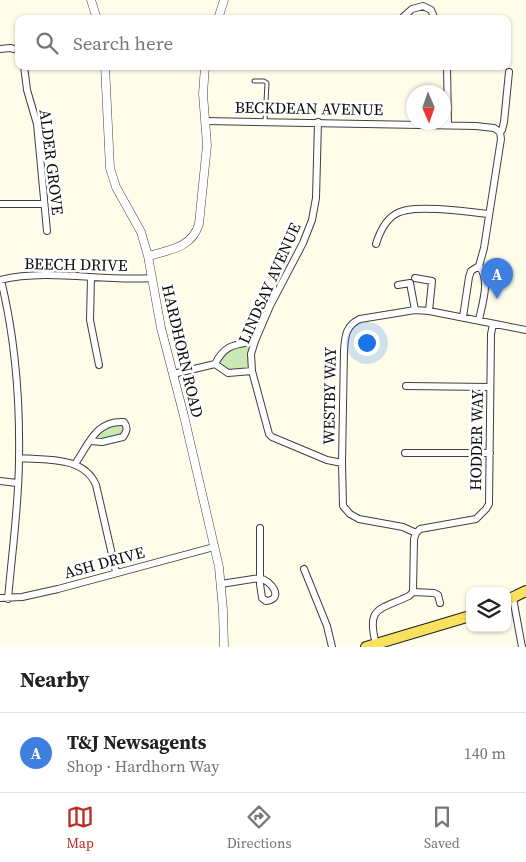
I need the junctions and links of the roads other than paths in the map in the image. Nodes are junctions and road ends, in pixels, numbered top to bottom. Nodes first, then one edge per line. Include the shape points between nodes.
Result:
1 (91, 0) edge
2 (224, 0) edge
3 (96, 15) edge
4 (219, 15) edge
5 (405, 15) edge
6 (433, 15) edge
7 (0, 49) edge
8 (15, 49) edge
9 (24, 70) edge
10 (104, 70) edge
11 (205, 70) edge
12 (447, 70) edge
13 (509, 72) dead end
14 (254, 81) dead end
15 (447, 85) edge
16 (206, 121) junction
17 (265, 121) junction
18 (318, 122) junction
19 (406, 124) edge
20 (451, 125) edge
21 (500, 132) junction
22 (0, 204) edge
23 (44, 204) junction
24 (488, 214) junction
25 (47, 231) dead end
26 (376, 244) dead end
27 (148, 256) junction
28 (479, 266) junction
29 (91, 277) junction
30 (152, 278) junction
31 (416, 278) dead end
32 (0, 280) edge
33 (398, 285) dead end
34 (415, 310) junction
35 (428, 311) junction
36 (463, 317) junction
37 (479, 320) junction
38 (493, 324) junction
39 (526, 330) edge
40 (255, 341) junction
41 (215, 364) junction
42 (99, 365) dead end
43 (252, 371) junction
44 (173, 374) junction
45 (406, 386) dead end
46 (490, 387) junction
47 (91, 440) junction
48 (405, 453) dead end
49 (490, 453) junction
50 (19, 458) junction
51 (342, 463) junction
52 (75, 464) junction
53 (0, 481) edge
54 (17, 483) junction
55 (260, 528) dead end
56 (416, 533) junction
57 (214, 547) junction
58 (304, 569) dead end
59 (116, 572) junction
60 (314, 573) dead end
61 (307, 576) junction
62 (221, 584) junction
63 (526, 591) edge
64 (413, 592) junction
65 (0, 598) edge
66 (511, 598) edge
67 (8, 599) junction
68 (440, 603) dead end
69 (511, 603) edge
70 (466, 617) edge
71 (376, 644) junction
72 (224, 647) edge
73 (332, 647) edge
74 (366, 647) edge
75 (522, 647) edge

1 - 3 street
2 - 4 street
5 - 6 street via 423,6
7 - 8 street
9 - 23 street, ALDER GROVE via 37,124
10 - 27 street, HARDHORN ROAD via 112,175 141,232
11 - 16 street
12 - 15 street
13 - 21 street
14 - 17 lane via 267,83
16 - 17 street, BECKDEAN AVENUE
16 - 27 street via 207,145 197,230 181,246
17 - 18 street, BECKDEAN AVENUE
18 - 19 street, BECKDEAN AVENUE
18 - 40 street, LINDSAY AVENUE via 316,198 312,220
20 - 21 street, BECKDEAN AVENUE via 487,127
21 - 24 street
22 - 23 street
23 - 25 street, ALDER GROVE
24 - 26 street via 462,210 402,210 386,222
24 - 28 street
27 - 30 street, HARDHORN ROAD
28 - 36 street via 469,277
28 - 37 street via 484,271 485,282
29 - 30 street, BEECH DRIVE
29 - 32 street, BEECH DRIVE via 32,275
29 - 42 street via 90,320
30 - 44 street, HARDHORN ROAD
31 - 35 street via 432,281
32 - 50 street via 16,361
33 - 34 street via 410,284
34 - 35 street, WESTBY WAY
34 - 51 street, WESTBY WAY via 360,319 346,331
35 - 36 street, WESTBY WAY
36 - 37 street, WESTBY WAY
37 - 38 street, WESTBY WAY
38 - 39 street, WESTBY WAY
38 - 46 street, HODDER WAY
40 - 41 street via 228,347
40 - 43 street, LINDSAY AVENUE via 251,354
41 - 43 street via 228,373
41 - 44 street
43 - 51 street, LINDSAY AVENUE via 269,434 327,460
44 - 57 street, HARDHORN ROAD
45 - 46 street
46 - 49 street, HODDER WAY
47 - 47 street via 102,426 112,422 124,422 127,427 124,438 102,442
47 - 52 street
48 - 49 street
49 - 56 street, HODDER WAY via 489,504 482,514 476,519 420,529
50 - 52 street
50 - 54 street
51 - 56 street, WESTBY WAY via 342,500 350,514 358,519 403,527
52 - 59 street via 90,473 96,485
53 - 54 street
54 - 67 street
55 - 62 street via 259,578
56 - 64 street
57 - 59 street, ASH DRIVE
57 - 62 street, HARDHORN ROAD
58 - 61 street
59 - 67 street, ASH DRIVE
60 - 61 street
61 - 73 street
62 - 72 street, HARDHORN ROAD
63 - 66 main road
64 - 68 street via 434,593
64 - 71 street via 377,611 372,628
65 - 67 street, ASH DRIVE
69 - 75 street
70 - 71 main road
71 - 74 main road

